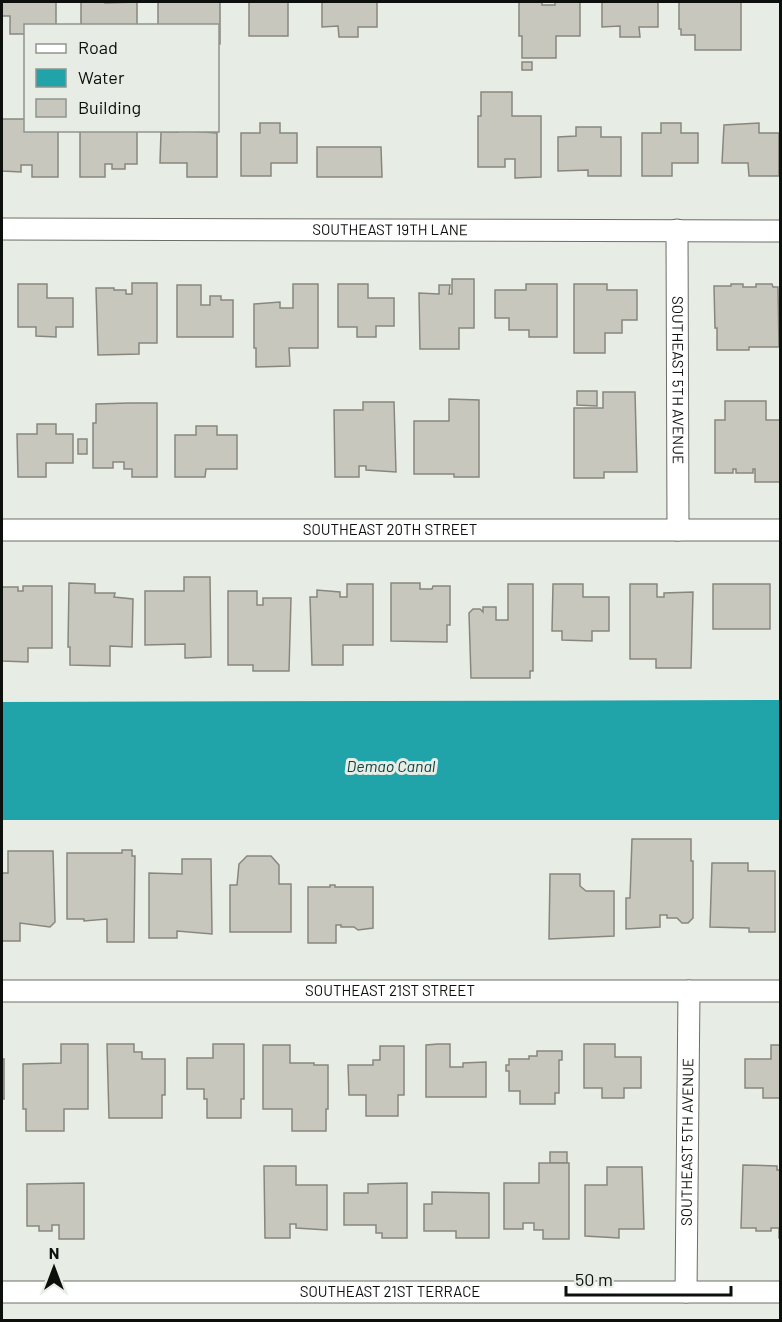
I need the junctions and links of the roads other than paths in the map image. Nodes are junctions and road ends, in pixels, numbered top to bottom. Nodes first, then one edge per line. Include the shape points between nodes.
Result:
1 (2, 229) edge
2 (677, 230) junction
3 (780, 231) edge
4 (2, 530) edge
5 (678, 530) junction
6 (780, 530) edge
7 (2, 992) edge
8 (689, 992) junction
9 (780, 992) edge
10 (2, 1292) edge
11 (686, 1292) junction
12 (780, 1292) edge

1 - 2 street, SOUTHEAST 19TH LANE
2 - 3 street, SOUTHEAST 19TH LANE
2 - 5 street, SOUTHEAST 5TH AVENUE
4 - 5 street, SOUTHEAST 20TH STREET
5 - 6 street, SOUTHEAST 20TH STREET
7 - 8 street, SOUTHEAST 21ST STREET
8 - 9 street, SOUTHEAST 21ST STREET
8 - 11 street, SOUTHEAST 5TH AVENUE
10 - 11 street, SOUTHEAST 21ST TERRACE
11 - 12 street, SOUTHEAST 21ST TERRACE

